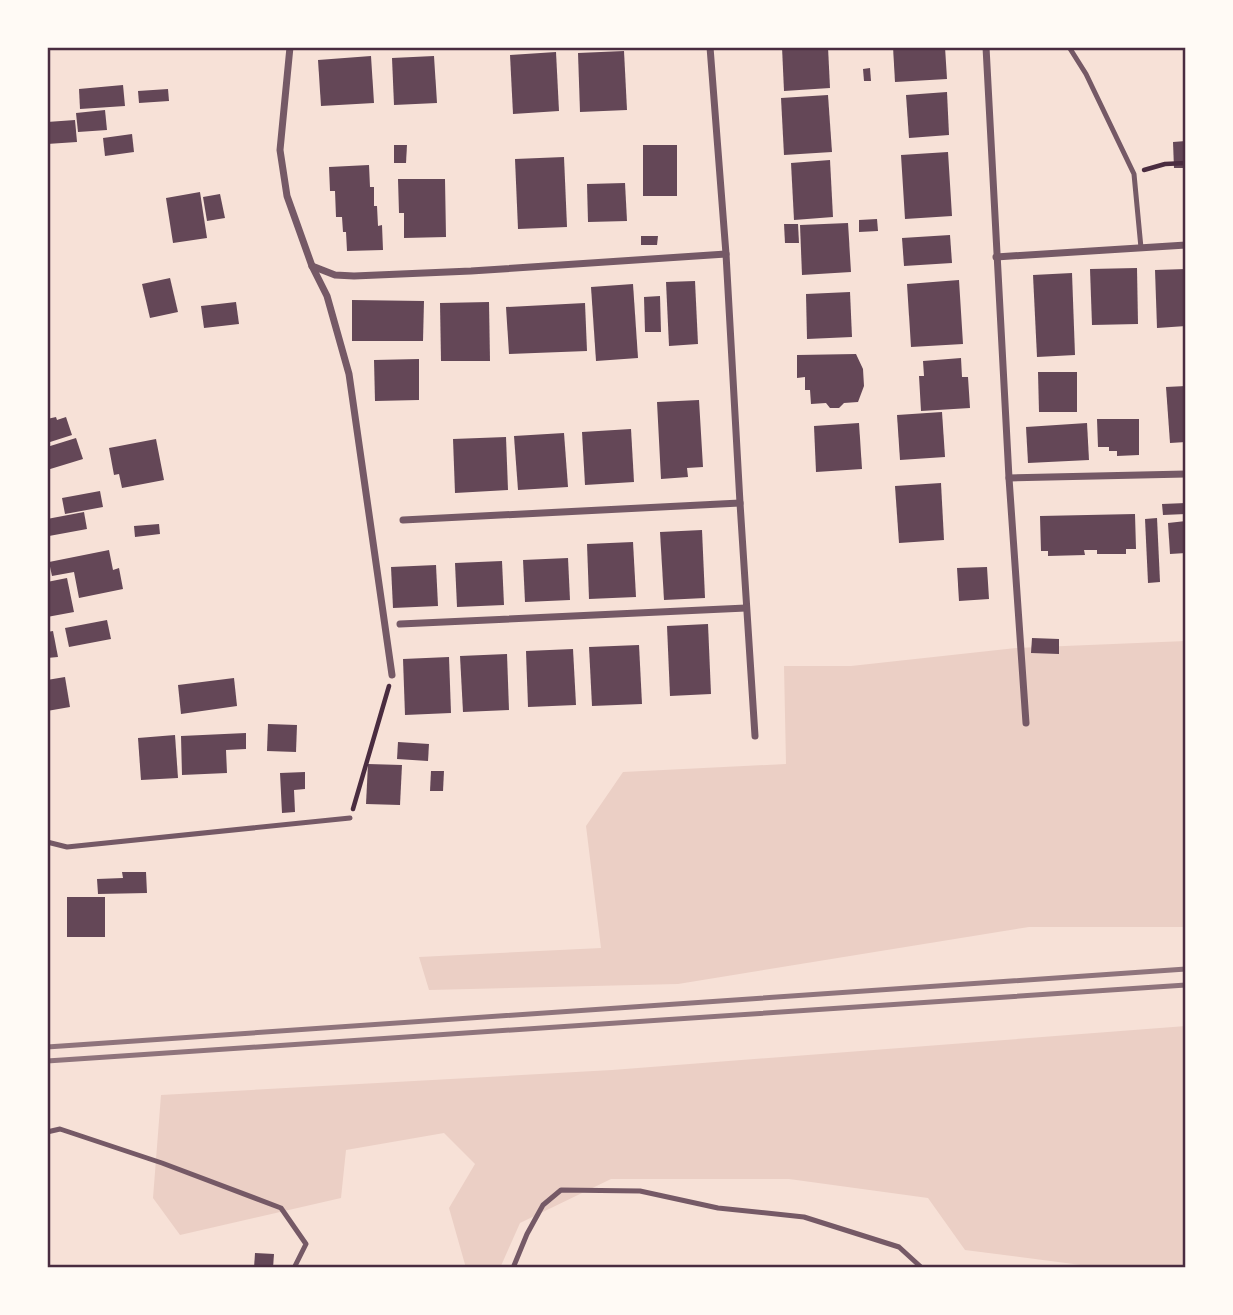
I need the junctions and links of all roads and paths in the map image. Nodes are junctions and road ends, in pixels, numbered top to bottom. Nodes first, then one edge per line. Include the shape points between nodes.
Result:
1 (290, 47) edge
2 (710, 47) edge
3 (986, 47) edge
4 (1069, 47) edge
5 (1186, 163) edge
6 (1133, 174) junction
7 (1186, 245) edge
8 (1141, 248) junction
9 (726, 254) junction
10 (996, 257) junction
11 (312, 266) junction
12 (1186, 474) edge
13 (1009, 478) junction
14 (740, 503) junction
15 (403, 520) dead end
16 (746, 608) junction
17 (400, 624) dead end
18 (392, 675) joint
19 (1026, 723) dead end
20 (755, 736) dead end
21 (350, 818) joint
22 (47, 842) edge
23 (47, 1132) edge
24 (294, 1268) edge
25 (513, 1268) edge
26 (922, 1268) edge

1 - 11 street via 280,150 287,196
2 - 9 street
3 - 10 street
4 - 6 lane
5 - 6 path
6 - 8 lane
7 - 8 street
8 - 10 street
9 - 11 street via 354,276
9 - 14 street
10 - 13 street
11 - 18 street via 327,296 349,374
12 - 13 street
13 - 19 street
14 - 15 street
14 - 16 street
16 - 17 street
16 - 20 street
18 - 21 path
21 - 22 lane via 67,847
23 - 24 lane via 60,1129 281,1208 306,1244
25 - 26 lane via 543,1205 561,1190 640,1191 718,1208 804,1217 899,1247

